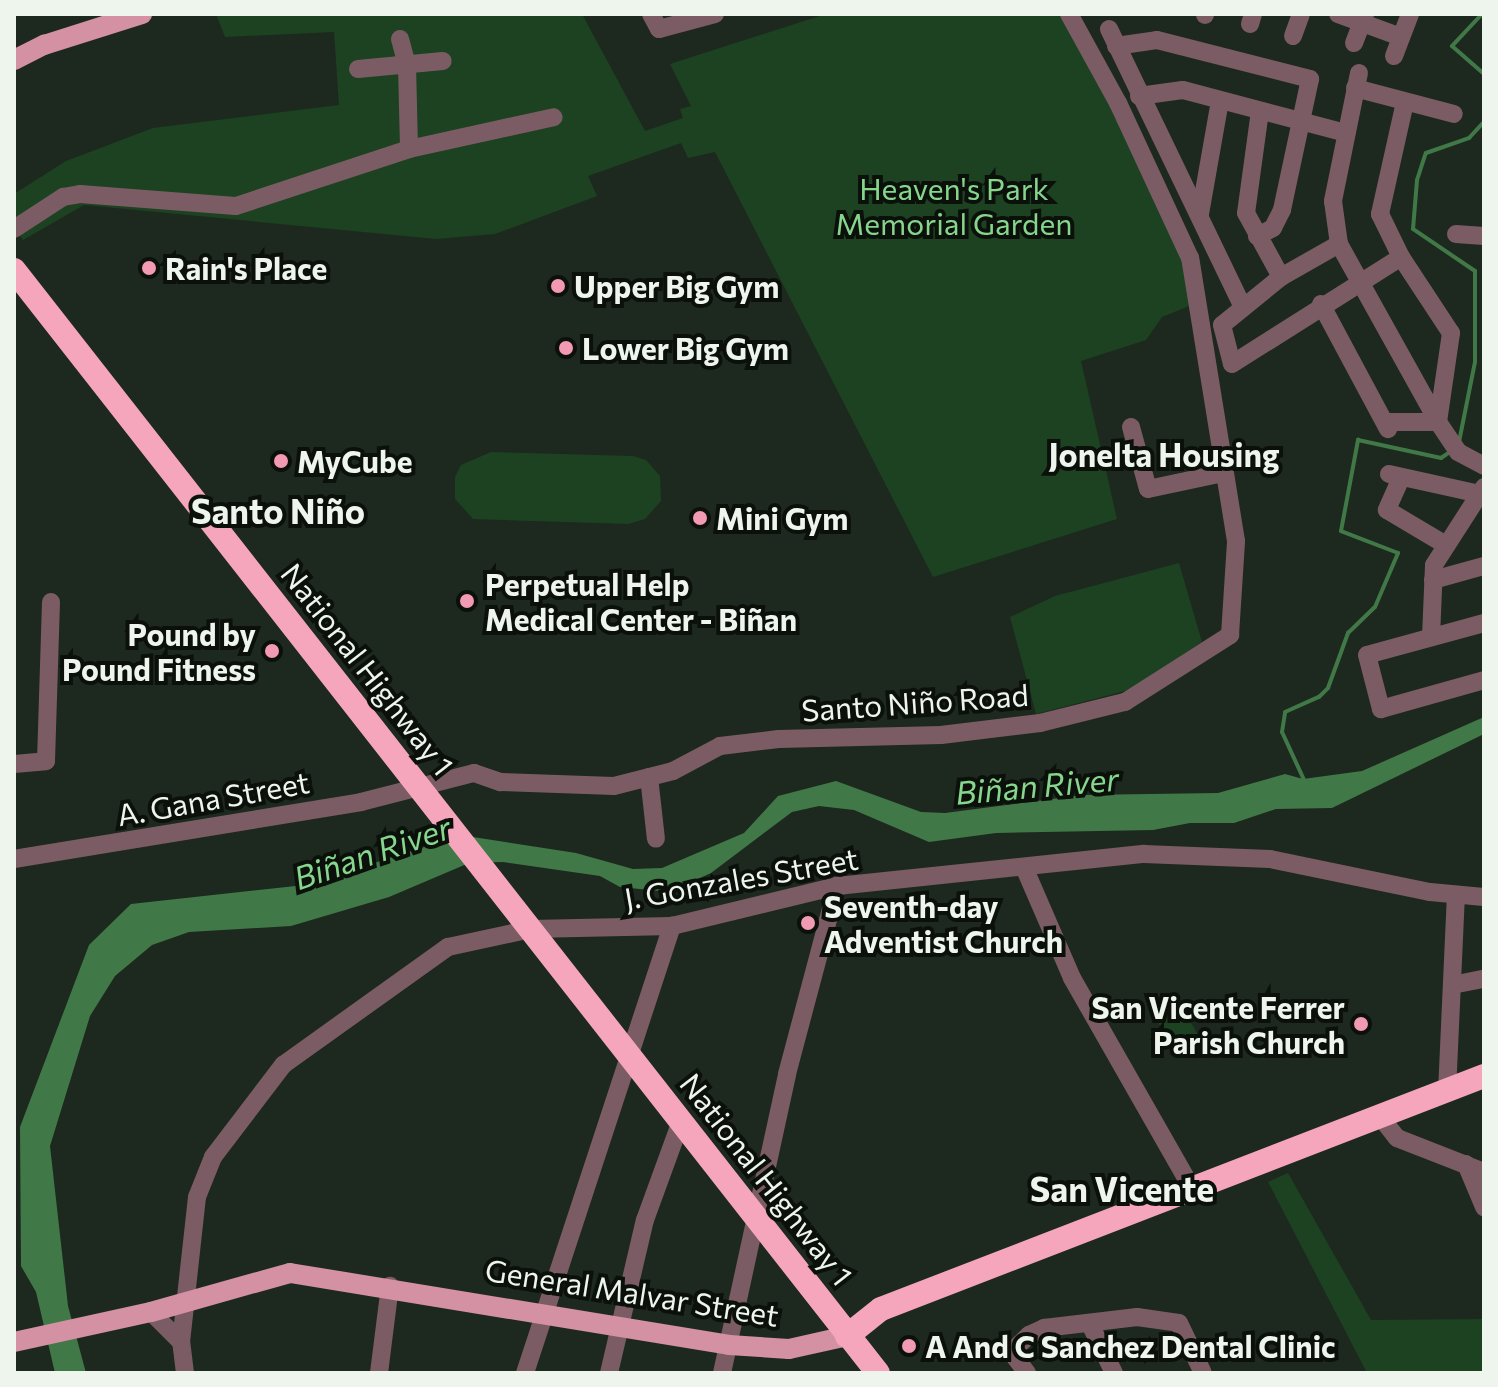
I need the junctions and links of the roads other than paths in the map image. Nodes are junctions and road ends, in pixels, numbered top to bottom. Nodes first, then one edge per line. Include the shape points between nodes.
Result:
1 (142, 14) edge
2 (651, 14) edge
3 (715, 14) edge
4 (1069, 14) edge
5 (1301, 14) edge
6 (1338, 14) edge
7 (1410, 14) edge
8 (1363, 18) edge
9 (1293, 36) dead end
10 (1401, 37) junction
11 (400, 39) dead end
12 (1354, 43) dead end
13 (1394, 56) dead end
14 (14, 60) edge
15 (443, 61) dead end
16 (407, 65) junction
17 (358, 69) dead end
18 (1139, 96) junction
19 (1220, 101) junction
20 (1405, 102) junction
21 (1260, 111) junction
22 (1454, 114) dead end
23 (554, 117) dead end
24 (1301, 122) junction
25 (1346, 133) junction
26 (409, 149) junction
27 (1200, 214) junction
28 (14, 229) edge
29 (1456, 234) dead end
30 (1257, 236) junction
31 (1484, 236) edge
32 (1339, 244) junction
33 (1401, 257) junction
34 (14, 270) edge
35 (1281, 277) junction
36 (1360, 280) junction
37 (1321, 304) junction
38 (1243, 307) junction
39 (1131, 427) dead end
40 (1442, 427) junction
41 (1484, 466) edge
42 (1223, 473) junction
43 (1482, 490) edge
44 (1446, 545) junction
45 (1484, 566) edge
46 (1433, 580) junction
47 (51, 602) dead end
48 (1484, 623) edge
49 (1431, 637) junction
50 (1484, 680) edge
51 (14, 764) edge
52 (649, 777) junction
53 (422, 789) junction
54 (656, 839) dead end
55 (14, 859) edge
56 (1024, 867) junction
57 (837, 886) junction
58 (1456, 895) junction
59 (1484, 897) edge
60 (672, 926) junction
61 (531, 929) junction
62 (1484, 979) edge
63 (1452, 985) junction
64 (627, 1053) junction
65 (1484, 1076) edge
66 (1447, 1092) junction
67 (1379, 1115) junction
68 (681, 1121) junction
69 (1466, 1164) junction
70 (1484, 1172) edge
71 (1192, 1188) junction
72 (1484, 1207) edge
73 (757, 1216) junction
74 (390, 1286) junction
75 (188, 1302) junction
76 (151, 1312) junction
77 (544, 1312) junction
78 (1090, 1324) junction
79 (619, 1326) junction
80 (847, 1336) junction
81 (17, 1342) edge
82 (181, 1342) junction
83 (729, 1345) junction
84 (185, 1373) edge
85 (379, 1373) edge
86 (525, 1373) edge
87 (609, 1373) edge
88 (722, 1373) edge
89 (878, 1373) edge
90 (1027, 1373) edge
91 (1114, 1373) edge
92 (1203, 1373) edge

1 - 14 main road
2 - 3 street via 659,29
4 - 42 street, Santo Niño Road via 1118,103 1190,258
5 - 9 street
6 - 8 street
7 - 10 street
8 - 10 street
8 - 12 street
10 - 13 street
11 - 16 street
15 - 16 street
16 - 17 street
16 - 26 street
18 - 19 street via 1183,90
18 - 24 street via 1112,38 1157,40 1310,79
18 - 27 street
19 - 21 street
19 - 27 street
20 - 22 street
20 - 25 street via 1357,81
20 - 33 street via 1380,199 1383,224
21 - 24 street
21 - 30 street via 1244,196
23 - 26 street
24 - 25 street
24 - 30 street via 1282,210 1273,228
25 - 32 street via 1333,201
26 - 28 street via 236,206 63,197
27 - 38 street
29 - 31 street
30 - 35 street
32 - 35 street
32 - 36 street
33 - 36 street
33 - 40 street via 1451,333
34 - 53 highway, National Highway 1
35 - 38 street
36 - 37 street
36 - 40 street
37 - 38 street via 1236,364 1225,347 1222,325
37 - 40 street via 1387,426
39 - 42 street via 1148,489
40 - 41 street via 1458,452
42 - 52 street, Santo Niño Road via 1236,541 1230,635 1125,702 1004,729 720,746 673,771
43 - 44 street
43 - 44 street via 1395,476 1387,510
44 - 46 street via 1434,565
45 - 46 street
46 - 49 street
47 - 51 street via 46,761
48 - 49 street
49 - 50 street via 1367,655 1381,709
52 - 53 street, Santo Niño Road via 592,787 500,782 474,773
52 - 54 street
53 - 55 street, A. Gana Street
53 - 61 highway, National Highway 1
56 - 57 street, J. Gonzales Street
56 - 58 street, J. Gonzales Street via 1144,854 1255,858
56 - 71 street via 1072,978
57 - 60 street, J. Gonzales Street
57 - 73 street via 787,1074
58 - 59 street, J. Gonzales Street
58 - 63 street
60 - 61 street, J. Gonzales Street
60 - 64 street
61 - 64 highway, National Highway 1
61 - 75 street, J. Gonzales Street via 448,947 283,1065 237,1119 197,1197
62 - 63 street
63 - 66 street
64 - 68 highway, National Highway 1
64 - 77 street
65 - 66 highway, General Malvar Street
66 - 67 highway, General Malvar Street
67 - 69 street via 1397,1138
67 - 71 highway, General Malvar Street
68 - 73 highway, National Highway 1
68 - 79 street via 645,1220
69 - 70 street
69 - 72 street
71 - 80 highway, General Malvar Street via 881,1309
73 - 80 highway, National Highway 1
73 - 83 street
74 - 75 main road, General Malvar Street via 290,1273
74 - 77 main road, General Malvar Street
74 - 85 street
75 - 76 main road, General Malvar Street
75 - 82 street, J. Gonzales Street
76 - 81 main road, General Malvar Street
76 - 82 street
77 - 79 main road, General Malvar Street
77 - 86 street
78 - 90 street via 1044,1328 1011,1352
78 - 91 street
78 - 92 street via 1137,1317 1179,1323
79 - 83 main road, General Malvar Street
79 - 87 street
80 - 83 main road, General Malvar Street via 789,1349
80 - 89 highway, National Highway 1
82 - 84 street, J. Gonzales Street
83 - 88 street

